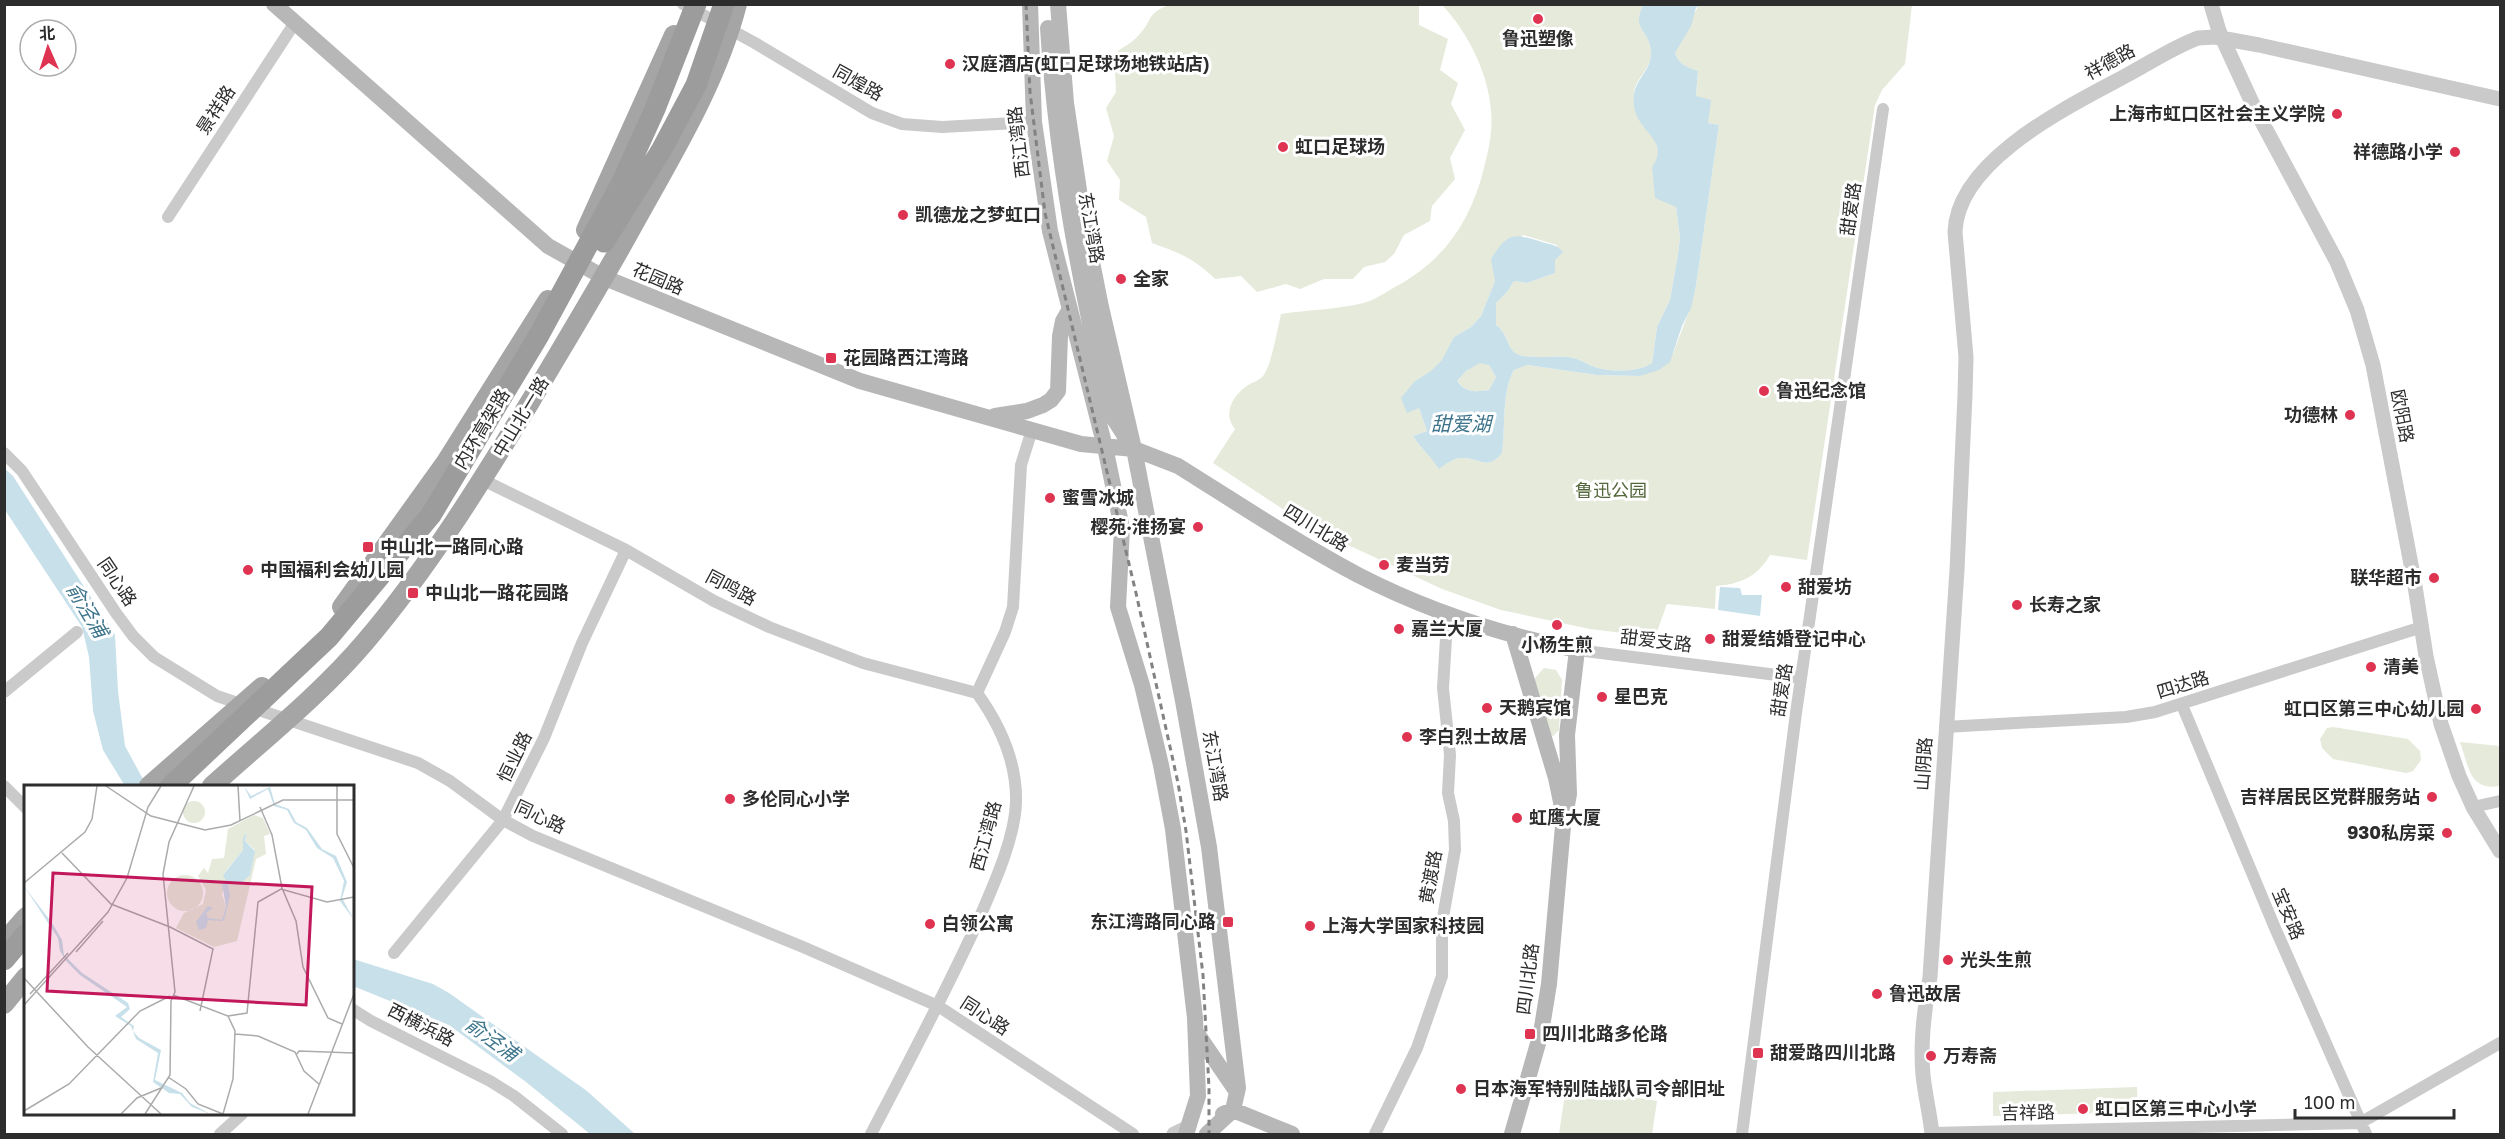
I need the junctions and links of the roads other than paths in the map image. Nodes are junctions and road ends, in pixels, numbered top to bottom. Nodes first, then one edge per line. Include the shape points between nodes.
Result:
1 (274, 4) edge
2 (711, 4) edge
3 (724, 4) edge
4 (737, 4) edge
5 (1030, 4) edge
6 (1047, 4) edge
7 (1058, 4) edge
8 (2211, 4) edge
9 (687, 5) edge
10 (294, 24) junction
11 (730, 29) junction
12 (2223, 38) junction
13 (2500, 99) edge
14 (1883, 109) dead end
15 (1034, 122) junction
16 (168, 217) dead end
17 (604, 242) junction
18 (572, 262) junction
19 (605, 278) junction
20 (1070, 309) junction
21 (1965, 395) joint
22 (988, 416) junction
23 (1032, 430) junction
24 (1105, 447) junction
25 (1134, 449) junction
26 (4, 453) edge
27 (483, 480) junction
28 (626, 550) junction
29 (1445, 612) junction
30 (2422, 627) junction
31 (77, 632) dead end
32 (1513, 634) junction
33 (1577, 650) junction
34 (1801, 678) junction
35 (4, 692) edge
36 (977, 693) junction
37 (242, 705) junction
38 (2182, 705) junction
39 (287, 720) junction
40 (1945, 727) junction
41 (1567, 735) junction
42 (1544, 742) junction
43 (219, 781) edge
44 (150, 785) edge
45 (172, 785) edge
46 (189, 785) edge
47 (4, 786) edge
48 (2500, 801) edge
49 (24, 806) edge
50 (2474, 807) junction
51 (503, 820) junction
52 (1563, 826) junction
53 (2500, 851) edge
54 (24, 919) edge
55 (24, 936) edge
56 (4, 942) edge
57 (394, 953) dead end
58 (24, 957) edge
59 (4, 960) edge
60 (4, 978) edge
61 (24, 979) edge
62 (4, 1004) edge
63 (938, 1006) junction
64 (354, 1010) edge
65 (1196, 1032) junction
66 (2500, 1044) edge
67 (1238, 1093) junction
68 (1233, 1110) junction
69 (240, 1115) edge
70 (2363, 1129) edge
71 (1185, 1133) edge
72 (220, 1134) edge
73 (561, 1134) edge
74 (871, 1134) edge
75 (1132, 1134) edge
76 (1207, 1134) edge
77 (1292, 1134) edge
78 (1375, 1134) edge
79 (1512, 1134) edge
80 (1742, 1134) edge
81 (1932, 1134) edge

1 - 10 main road, 花园路
2 - 17 highway, 内环高架路, bridge via 673,102
3 - 17 highway, bridge via 696,85 662,149
4 - 11 main road, 中山北一路
5 - 15 main road, 西江湾路
6 - 25 main road, 东江湾路 via 1053,105 1074,249 1108,403
7 - 25 main road, 东江湾路 via 1066,103 1083,217
8 - 12 street, 欧阳路
9 - 11 street, 同煌路
9 - 18 main road
9 - 45 highway, 内环高架路, bridge via 655,109 621,184 538,335 431,515 329,637
10 - 16 street, 景祥路
10 - 18 main road, 花园路 via 548,246
11 - 15 street, 同煌路 via 872,113 902,124 993,126
11 - 19 main road, 中山北一路 via 708,89
12 - 13 street, 祥德路
12 - 21 street, 祥德路 via 2192,40 2097,91 2018,140 1973,183 1959,206 1955,224 1966,357
12 - 30 street, 欧阳路 via 2255,109 2337,262 2360,318 2373,365
14 - 34 street, 甜爱路
15 - 20 main road, 西江湾路 via 1050,231
17 - 46 highway, 内环高架路 via 548,346 442,521 339,646
18 - 19 main road, 花园路
18 - 37 main road via 446,462 379,558 320,636
19 - 22 main road, 花园路 via 827,370
19 - 27 main road, 中山北一路
20 - 22 main road via 1060,336 1058,391 1051,400 1035,408
20 - 24 main road, 西江湾路
21 - 40 street, 山阴路
22 - 23 main road, 花园路
23 - 24 main road, 花园路
23 - 36 street via 1021,465 1013,607
24 - 25 main road, 四川北路
24 - 65 main road via 1122,534 1118,607 1142,685 1173,829
25 - 29 main road, 四川北路 via 1178,466 1358,575
25 - 67 main road, 东江湾路 via 1209,847
26 - 37 street, 同心路 via 22,471 143,647 217,696
27 - 28 street, 同鸣路
27 - 39 main road, 中山北一路 via 364,643
28 - 36 street, 同鸣路 via 714,601 769,627 862,663
28 - 51 street, 恒业路 via 582,643 544,738
29 - 32 main road, 四川北路
29 - 78 street, 黄渡路 via 1443,688 1455,850 1442,923 1442,976 1417,1048
30 - 38 street, 四达路
30 - 50 street, 欧阳路 via 2440,724
31 - 35 street
32 - 33 main road, 四川北路
32 - 42 main road, 四川北路
33 - 34 street, 甜爱支路
33 - 41 main road, 四川北路
34 - 80 street, 甜爱路
36 - 63 street, 西江湾路 via 1004,738 1013,770 1016,805 994,882
37 - 39 street, 同心路
37 - 44 main road
38 - 40 street, 四达路 via 2126,717
38 - 70 street, 宝安路
39 - 43 main road, 中山北一路
39 - 51 street, 同心路 via 418,764 450,781
40 - 81 street, 山阴路 via 1930,977 1922,1030 1923,1073
41 - 42 main road via 1558,750 1550,749
41 - 52 main road, 四川北路 via 1569,794
42 - 52 main road, 四川北路 via 1558,786
47 - 49 street
48 - 50 street
50 - 53 street, 欧阳路
51 - 57 street, 恒业路
51 - 63 street, 同心路
52 - 79 main road, 四川北路 via 1541,1033
54 - 56 main road
55 - 59 highway
58 - 60 highway
61 - 62 main road
63 - 74 street, 西江湾路
63 - 75 street, 同心路
64 - 73 street, 西横浜路 via 490,1081
65 - 67 main road
65 - 71 main road via 1198,1096
66 - 70 street, 吉祥路
67 - 68 main road, 东江湾路
68 - 71 main road
68 - 76 main road
68 - 77 main road
69 - 72 street
70 - 81 street, 吉祥路

